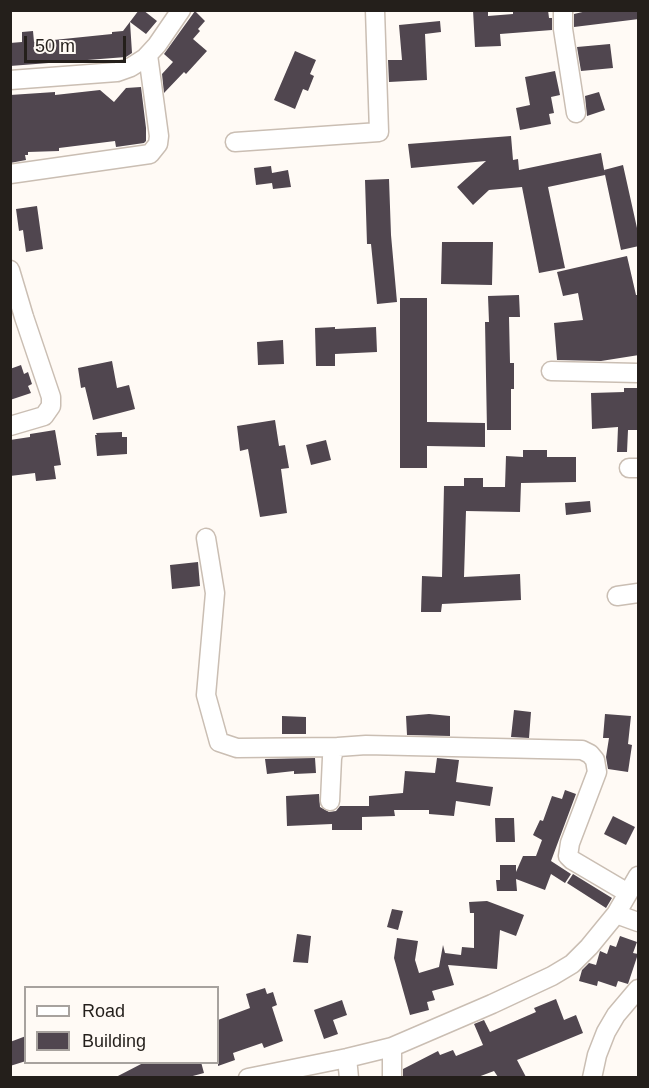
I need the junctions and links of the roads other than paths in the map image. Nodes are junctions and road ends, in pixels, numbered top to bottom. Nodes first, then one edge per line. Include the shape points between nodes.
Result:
1 (181, 10) edge
2 (375, 10) edge
3 (563, 10) edge
4 (148, 55) junction
5 (10, 80) edge
6 (576, 113) dead end
7 (235, 142) dead end
8 (10, 174) edge
9 (10, 270) edge
10 (552, 370) dead end
11 (639, 373) edge
12 (10, 426) edge
13 (206, 538) dead end
14 (639, 593) edge
15 (617, 596) dead end
16 (338, 747) junction
17 (330, 801) dead end
18 (639, 876) edge
19 (628, 893) junction
20 (616, 914) junction
21 (639, 922) edge
22 (639, 989) edge
23 (392, 1047) junction
24 (346, 1059) junction
25 (248, 1077) edge
26 (349, 1077) edge
27 (392, 1077) edge
28 (592, 1077) edge

1 - 4 street
2 - 7 street via 379,132
3 - 6 street
4 - 5 street via 117,72
4 - 8 street via 159,136 150,154
9 - 12 street via 51,398 44,416
10 - 11 street
13 - 16 street via 215,593 206,695 219,742 237,748
14 - 15 street
16 - 17 street via 332,758
16 - 19 street via 582,750 590,754 597,772 568,856
18 - 19 street
19 - 20 street
20 - 21 street
20 - 23 street via 572,964 552,976
22 - 28 street via 606,1032
23 - 24 street
23 - 27 street
24 - 25 street
24 - 26 street

